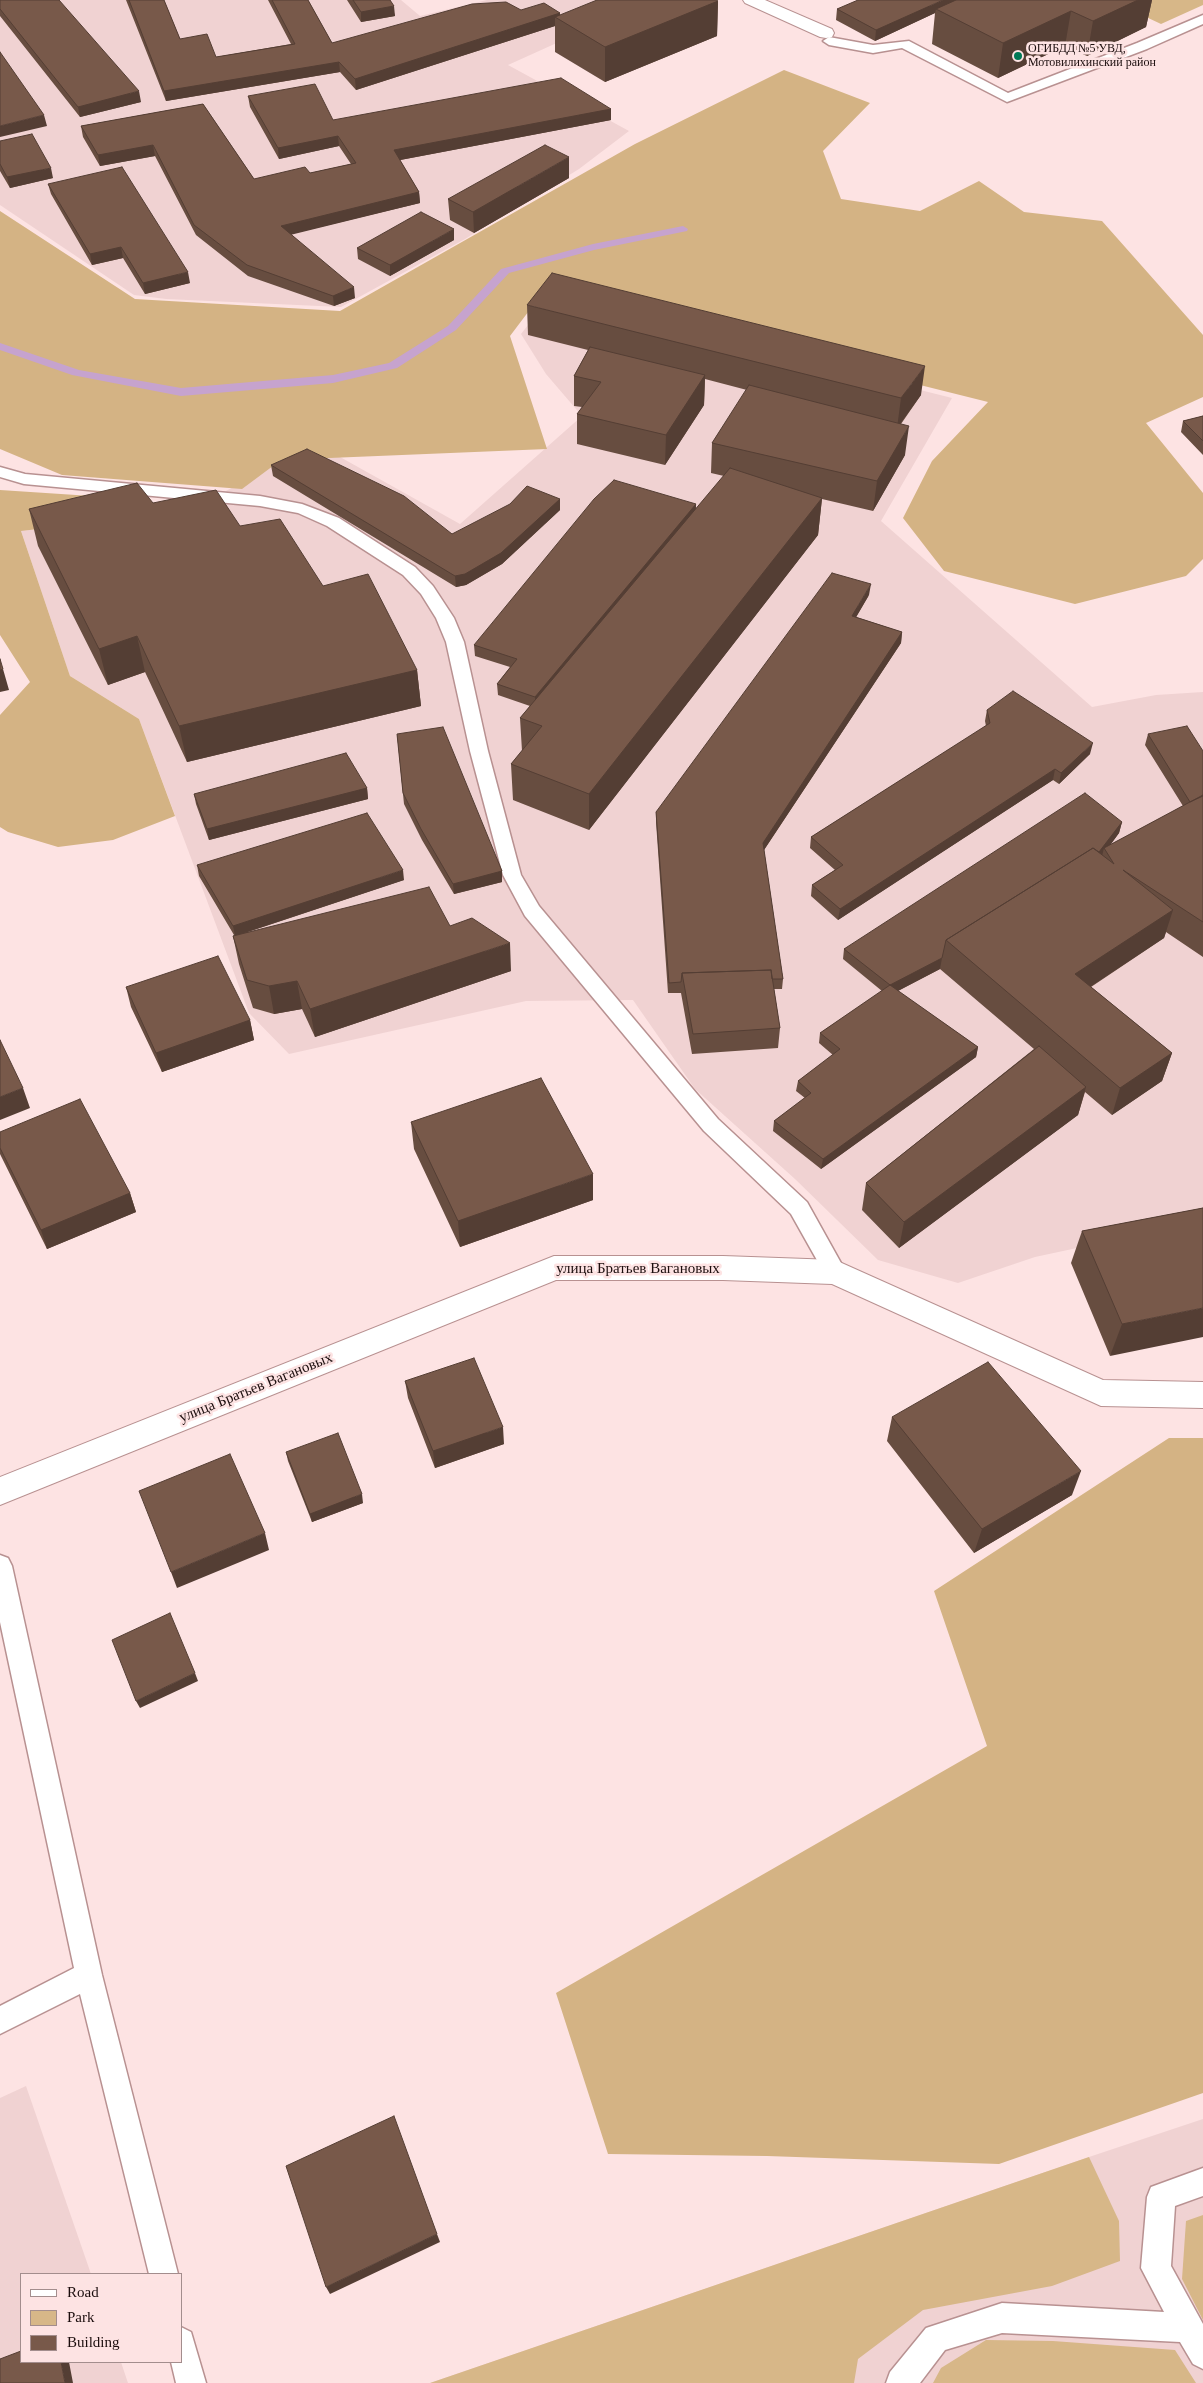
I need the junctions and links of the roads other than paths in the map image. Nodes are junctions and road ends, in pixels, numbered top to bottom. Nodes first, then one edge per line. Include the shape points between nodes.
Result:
1 (751, 0) edge
2 (1203, 19) edge
3 (827, 37) joint
4 (0, 472) edge
5 (835, 1272) junction
6 (1203, 1395) edge
7 (0, 1491) edge
8 (0, 1566) edge
9 (88, 1975) junction
10 (0, 2020) edge
11 (1203, 2182) edge
12 (164, 2273) edge
13 (1189, 2328) junction
14 (182, 2346) edge
15 (1203, 2354) edge
16 (192, 2383) edge
17 (901, 2383) edge

1 - 3 street
2 - 3 lane via 1008,98 904,44 873,49
4 - 5 lane via 24,478 260,501 302,509 333,522 409,570 445,618 455,642 479,751 512,875 532,911 711,1125 799,1208
5 - 6 street, улица Братьев Вагановых via 1101,1393
5 - 7 street, улица Братьев Вагановых via 554,1268
8 - 9 lane
9 - 10 lane
9 - 12 lane
11 - 13 lane via 1161,2197 1156,2268
13 - 15 lane
13 - 17 lane via 1002,2318 936,2338
14 - 16 lane

